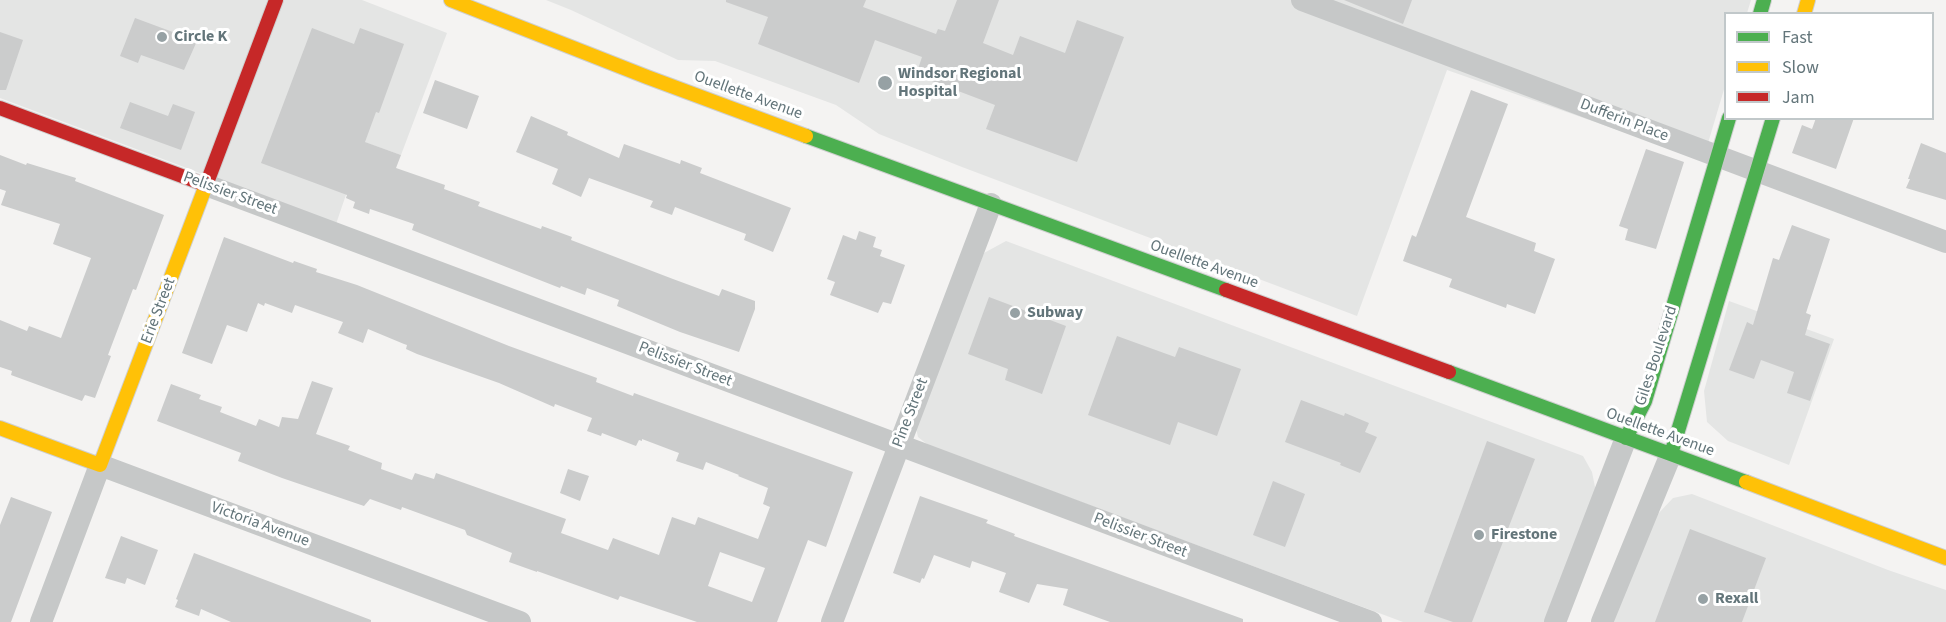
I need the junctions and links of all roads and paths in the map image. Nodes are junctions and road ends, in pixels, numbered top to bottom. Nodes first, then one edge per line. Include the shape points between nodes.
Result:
1 (276, 0) edge
2 (451, 0) edge
3 (1302, 0) edge
4 (0, 108) edge
5 (1728, 120) edge
6 (1772, 120) edge
7 (1718, 156) junction
8 (1757, 172) junction
9 (206, 185) junction
10 (991, 204) junction
11 (1946, 242) edge
12 (0, 428) edge
13 (1626, 438) junction
14 (899, 445) junction
15 (1671, 454) junction
16 (100, 465) junction
17 (1946, 558) edge
18 (40, 622) edge
19 (520, 622) edge
20 (832, 622) edge
21 (1371, 622) edge
22 (1555, 622) edge
23 (1602, 622) edge

1 - 9 main road, Erie Street
2 - 10 main road, Ouellette Avenue
3 - 7 street, Dufferin Place
4 - 9 main road, Pelissier Street
5 - 7 main road, Giles Boulevard
6 - 8 main road
7 - 8 street, Dufferin Place
7 - 13 main road, Giles Boulevard via 1645,401
8 - 11 street, Dufferin Place
8 - 15 main road
9 - 14 street, Pelissier Street
9 - 16 main road, Erie Street
10 - 13 main road, Ouellette Avenue
10 - 14 street, Pine Street
12 - 16 main road, Victoria Avenue
13 - 15 main road, Ouellette Avenue
13 - 22 street, Giles Boulevard
14 - 20 street, Pine Street
14 - 21 street, Pelissier Street
15 - 17 main road, Ouellette Avenue
15 - 23 street
16 - 18 street, Erie Street
16 - 19 street, Victoria Avenue

